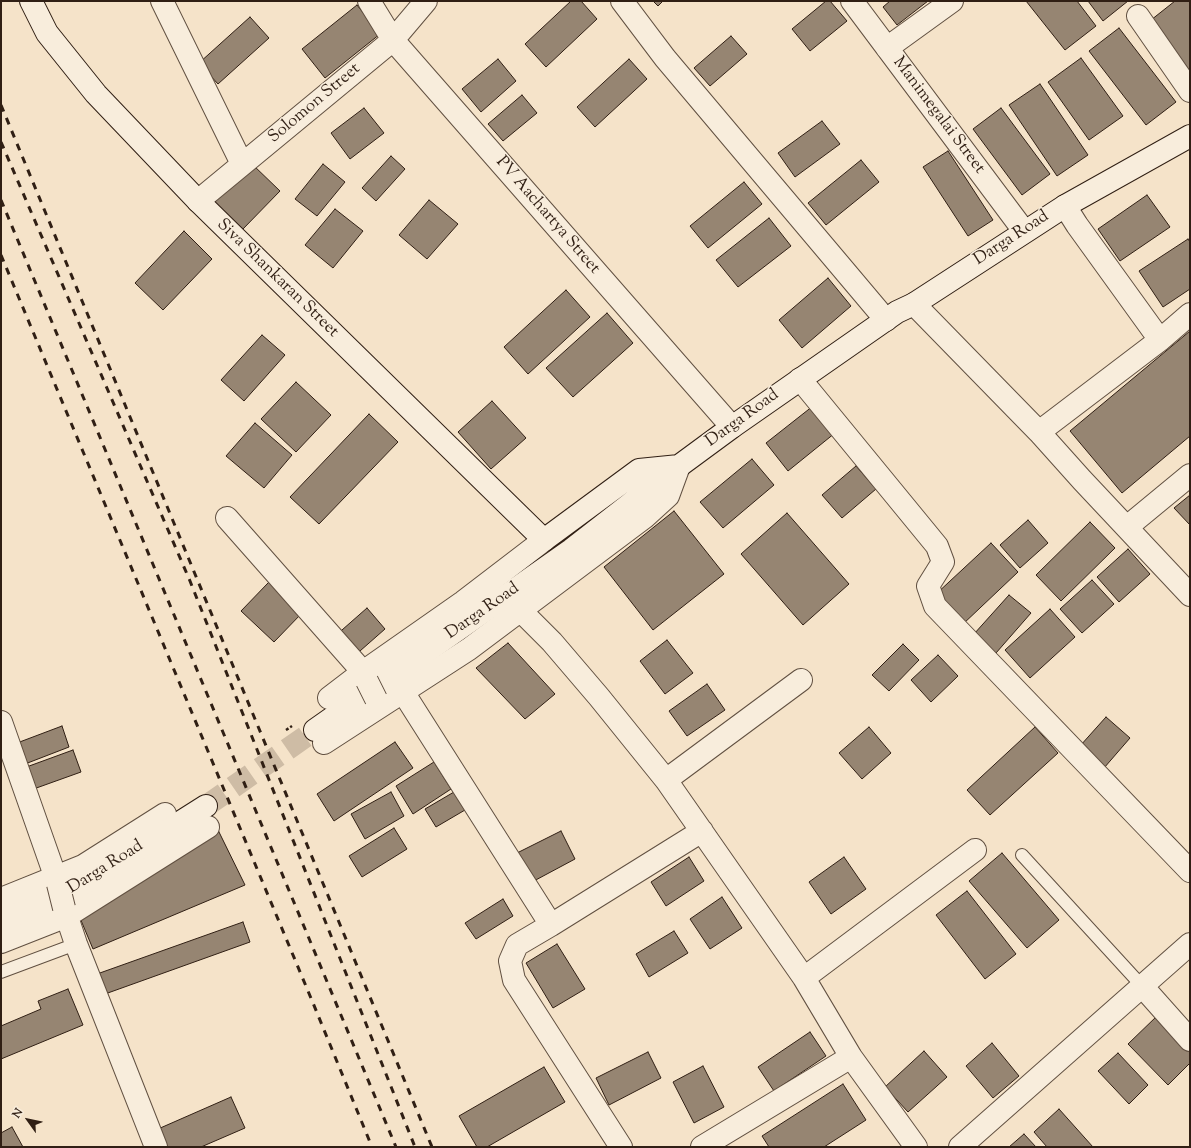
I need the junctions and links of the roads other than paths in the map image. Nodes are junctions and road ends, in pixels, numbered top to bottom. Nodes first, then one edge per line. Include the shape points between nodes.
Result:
1 (31, 1) edge
2 (162, 1) edge
3 (369, 1) edge
4 (426, 1) edge
5 (622, 1) edge
6 (852, 1) edge
7 (952, 1) edge
8 (1138, 16) dead end
9 (393, 40) junction
10 (887, 48) junction
11 (1190, 91) edge
12 (1190, 136) edge
13 (242, 164) junction
14 (198, 201) junction
15 (1065, 206) junction
16 (1024, 231) junction
17 (914, 304) junction
18 (1190, 314) edge
19 (886, 320) junction
20 (1160, 340) junction
21 (800, 379) junction
22 (732, 427) junction
23 (1039, 432) junction
24 (679, 466) junction
25 (1190, 475) edge
26 (227, 518) dead end
27 (1127, 527) junction
28 (544, 540) junction
29 (1190, 596) edge
30 (520, 610) junction
31 (801, 680) dead end
32 (371, 690) junction
33 (402, 692) junction
34 (329, 698) dead end
35 (1, 722) edge
36 (666, 780) junction
37 (165, 814) dead end
38 (702, 831) junction
39 (976, 850) dead end
40 (1022, 855) dead end
41 (1190, 871) edge
42 (57, 881) junction
43 (1, 899) edge
44 (65, 912) junction
45 (1, 920) edge
46 (550, 925) junction
47 (1, 942) edge
48 (76, 944) junction
49 (1190, 944) edge
50 (1, 972) edge
51 (804, 978) junction
52 (1142, 986) junction
53 (1190, 1040) edge
54 (851, 1057) junction
55 (724, 1141) edge
56 (156, 1147) edge
57 (621, 1147) edge
58 (702, 1147) edge
59 (916, 1147) edge
60 (960, 1147) edge

1 - 14 street, Siva Shankaran Street via 48,32 96,94
2 - 13 street
3 - 9 street, PV Aachartya Street
4 - 9 street, Solomon Street
5 - 19 street via 665,58
6 - 10 street, Manimegalai Street
7 - 10 street
8 - 11 street
9 - 13 street, Solomon Street
9 - 22 street, PV Aachartya Street
10 - 16 street, Manimegalai Street
12 - 15 street, Darga Road
13 - 14 street, Solomon Street
14 - 28 street, Siva Shankaran Street
15 - 16 street, Darga Road
15 - 20 street
16 - 17 street, Darga Road
17 - 19 street, Darga Road
17 - 23 street
18 - 20 street
19 - 21 street, Darga Road
20 - 23 street
21 - 22 street, Darga Road
21 - 41 street via 936,546 943,562 928,586 935,606
22 - 24 street, Darga Road
23 - 27 street
24 - 28 street via 639,470
24 - 30 street via 668,496
24 - 32 street, Darga Road via 571,550 319,737
25 - 27 street
26 - 32 street
27 - 29 street
28 - 32 street via 463,602
30 - 33 street via 469,649
30 - 36 street via 590,686
31 - 36 street
32 - 33 street
32 - 34 street
33 - 46 street
35 - 42 street
36 - 38 street
37 - 42 street
38 - 46 street
38 - 51 street
39 - 51 street
40 - 52 lane
42 - 43 street
42 - 44 street, bridge
44 - 45 street, Darga Road via 207,817 45,904
44 - 47 street
44 - 48 street
46 - 57 street via 517,946 510,961 514,980
48 - 50 lane
48 - 56 street
49 - 52 street
51 - 54 street
52 - 53 street
52 - 60 street
54 - 55 street
54 - 59 street
55 - 58 street

